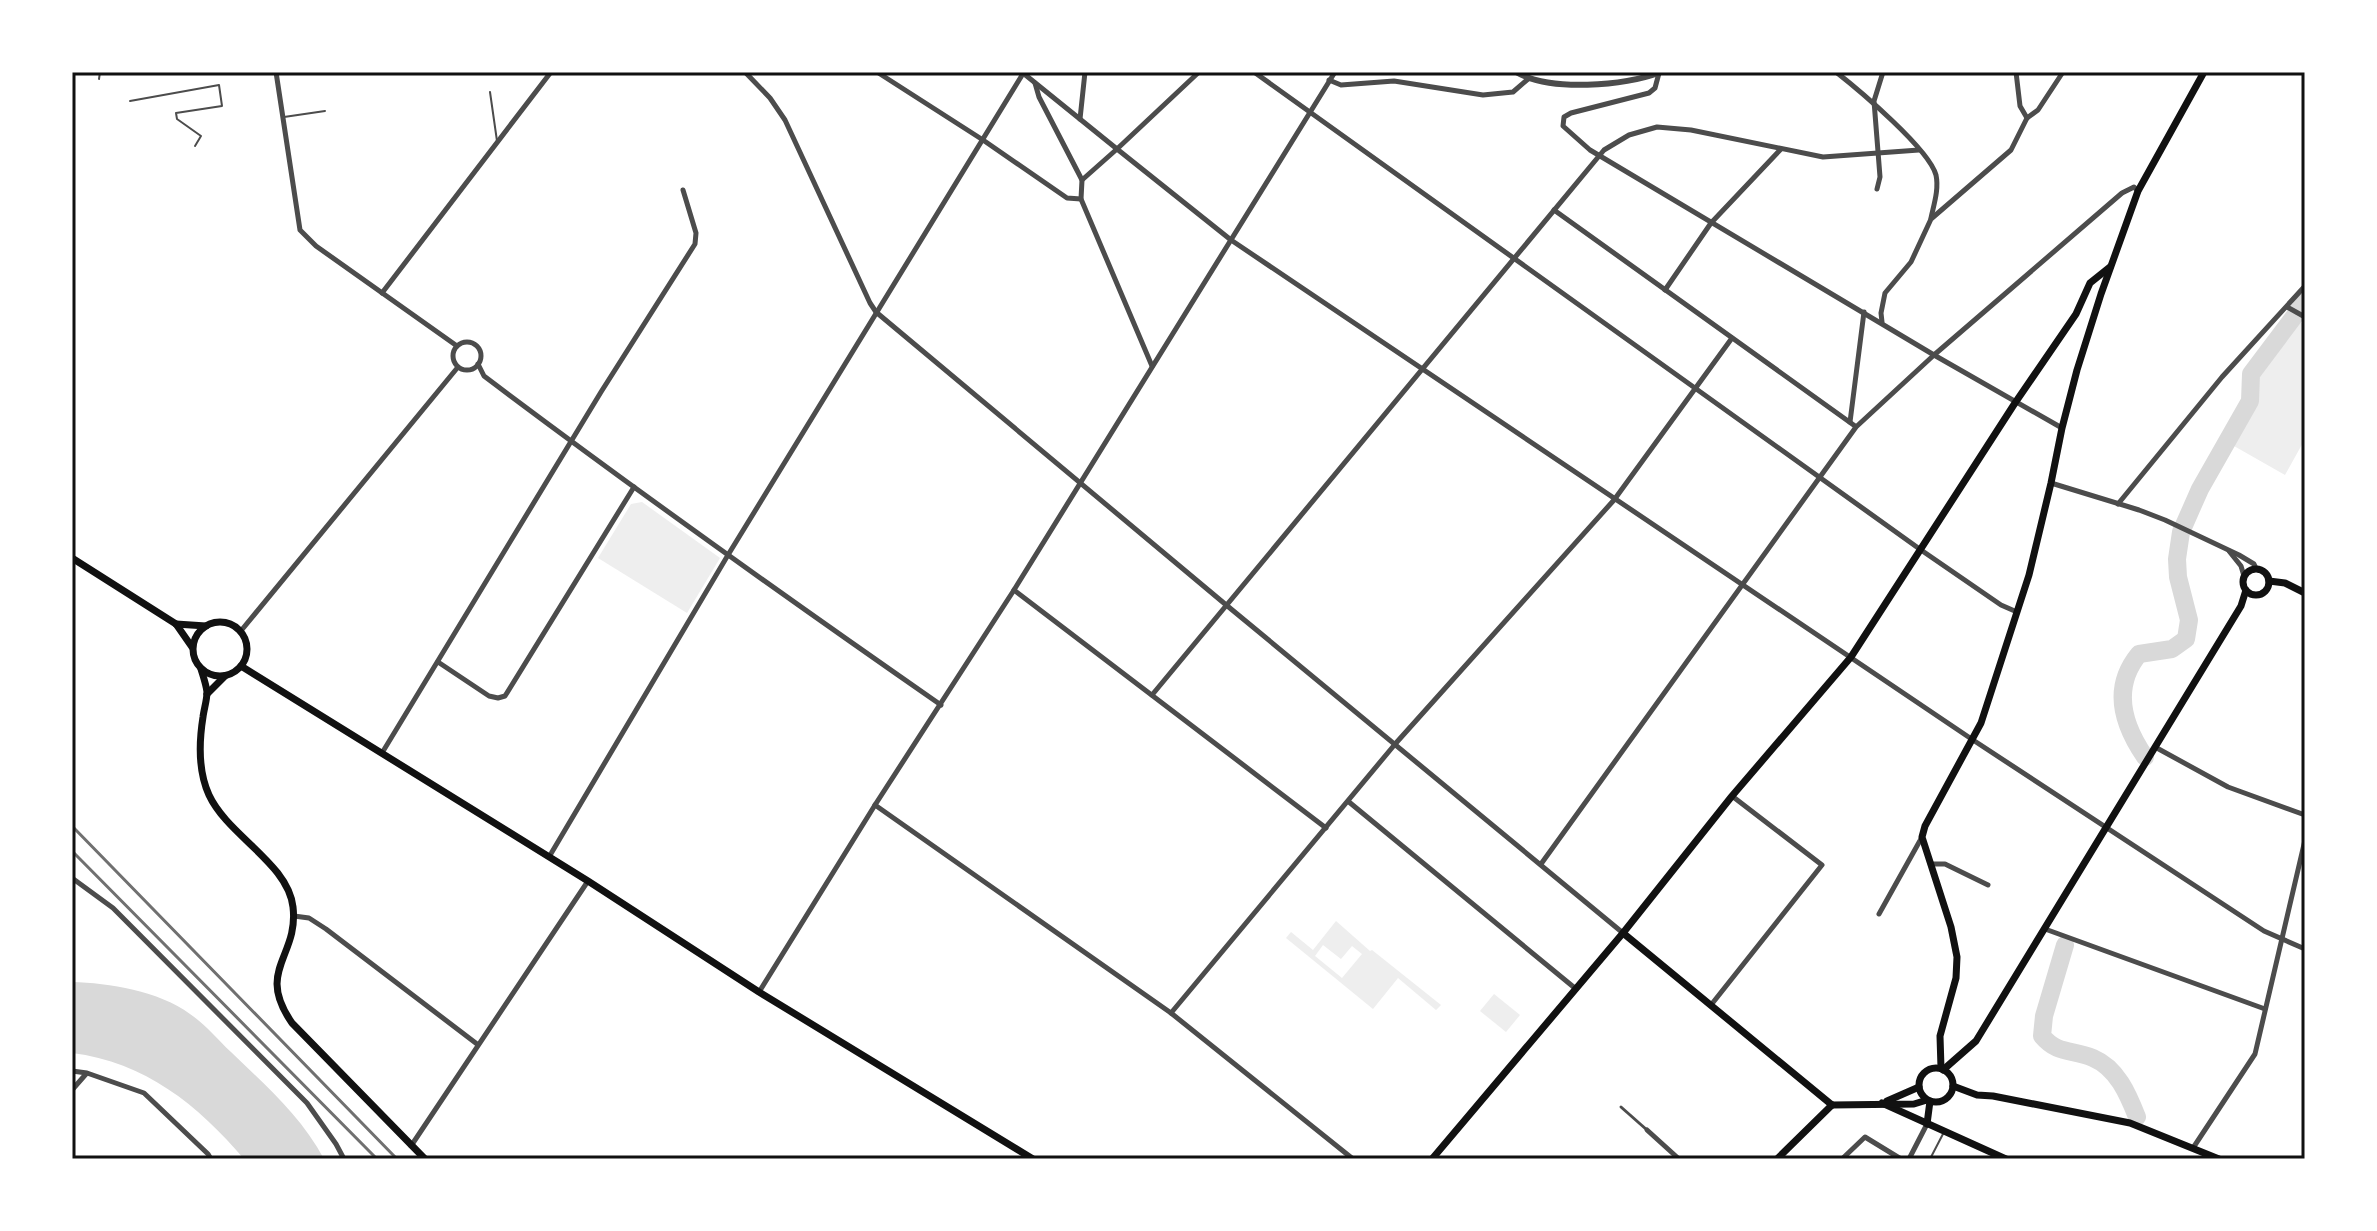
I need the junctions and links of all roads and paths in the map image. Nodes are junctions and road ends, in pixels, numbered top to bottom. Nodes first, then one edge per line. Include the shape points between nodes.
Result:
1 (100, 72) edge
2 (276, 72) edge
3 (551, 72) edge
4 (745, 72) edge
5 (877, 72) edge
6 (1085, 72) edge
7 (1199, 72) edge
8 (1254, 72) edge
9 (1335, 72) edge
10 (1516, 72) edge
11 (1660, 72) edge
12 (1836, 72) edge
13 (1883, 72) edge
14 (2016, 72) edge
15 (2063, 72) edge
16 (2204, 72) edge
17 (1023, 73) edge
18 (99, 79) dead end
19 (1528, 79) junction
20 (1329, 80) junction
21 (1035, 83) junction
22 (490, 92) dead end
23 (130, 101) dead end
24 (1874, 101) junction
25 (325, 111) dead end
26 (1310, 112) junction
27 (283, 117) junction
28 (2027, 118) junction
29 (1080, 120) junction
30 (983, 140) junction
31 (497, 142) junction
32 (195, 146) dead end
33 (1117, 149) junction
34 (1781, 149) junction
35 (1919, 150) junction
36 (1879, 153) junction
37 (1600, 155) junction
38 (1082, 180) junction
39 (1877, 189) dead end
40 (683, 190) dead end
41 (2138, 191) junction
42 (1081, 199) junction
43 (1554, 210) junction
44 (1931, 219) junction
45 (1711, 223) junction
46 (1231, 240) junction
47 (1514, 259) junction
48 (2110, 267) junction
49 (2305, 286) edge
50 (1665, 290) junction
51 (382, 293) junction
52 (2289, 308) junction
53 (876, 312) junction
54 (1864, 312) junction
55 (2304, 317) edge
56 (1882, 323) junction
57 (1732, 338) junction
58 (457, 346) junction
59 (1934, 355) junction
60 (478, 364) junction
61 (458, 367) junction
62 (1152, 367) junction
63 (1422, 370) junction
64 (1695, 389) junction
65 (2015, 403) junction
66 (1850, 422) junction
67 (1856, 427) junction
68 (2062, 428) junction
69 (572, 442) junction
70 (1820, 478) junction
71 (1081, 481) junction
72 (2051, 483) junction
73 (634, 487) junction
74 (1614, 500) junction
75 (2118, 504) junction
76 (1921, 550) junction
77 (2228, 551) junction
78 (728, 555) junction
79 (72, 558) edge
80 (2256, 568) junction
81 (2244, 576) junction
82 (2269, 581) junction
83 (1741, 584) junction
84 (1014, 590) junction
85 (2246, 590) junction
86 (2305, 593) edge
87 (1225, 604) junction
88 (2017, 612) junction
89 (176, 624) junction
90 (206, 626) junction
91 (240, 632) junction
92 (192, 649) junction
93 (1851, 657) junction
94 (438, 662) junction
95 (241, 666) junction
96 (201, 669) junction
97 (225, 676) junction
98 (207, 694) junction
99 (1152, 695) junction
100 (941, 705) junction
101 (1973, 740) junction
102 (1396, 743) junction
103 (2155, 747) junction
104 (382, 753) junction
105 (1732, 796) junction
106 (1349, 802) junction
107 (875, 805) junction
108 (2305, 815) edge
109 (1326, 828) junction
110 (2107, 828) junction
111 (1922, 837) junction
112 (2305, 840) edge
113 (549, 857) junction
114 (1541, 864) junction
115 (1931, 864) junction
116 (72, 878) edge
117 (588, 881) junction
118 (1988, 885) dead end
119 (1879, 914) dead end
120 (294, 916) junction
121 (2045, 929) junction
122 (1623, 933) junction
123 (2281, 939) junction
124 (2305, 949) edge
125 (1576, 989) junction
126 (759, 992) junction
127 (1711, 1005) junction
128 (2265, 1009) junction
129 (1171, 1013) junction
130 (477, 1044) junction
131 (1942, 1069) junction
132 (72, 1071) edge
133 (87, 1073) junction
134 (1953, 1086) junction
135 (1919, 1087) junction
136 (72, 1090) edge
137 (1928, 1100) junction
138 (1882, 1103) junction
139 (1832, 1105) junction
140 (1621, 1107) dead end
141 (1927, 1124) junction
142 (1647, 1130) joint
143 (1944, 1131) junction
144 (411, 1146) junction
145 (2193, 1148) junction
146 (207, 1157) edge
147 (344, 1159) edge
148 (425, 1159) edge
149 (1033, 1159) edge
150 (1353, 1159) edge
151 (1432, 1159) edge
152 (1679, 1159) edge
153 (1777, 1159) edge
154 (1842, 1159) edge
155 (1901, 1159) edge
156 (1909, 1159) edge
157 (1930, 1159) edge
158 (2006, 1159) edge
159 (2219, 1159) edge

1 - 18 lane
2 - 27 street
3 - 31 street
4 - 53 street via 790,130
5 - 30 street
6 - 29 street
7 - 33 street
8 - 26 street
9 - 20 street
10 - 19 street
11 - 19 street via 1641,79 1568,85
11 - 37 street via 1649,93 1564,117 1563,126
12 - 24 street
13 - 24 street
14 - 28 street via 2020,106
15 - 28 street
16 - 41 main road
17 - 21 street
17 - 30 street
19 - 20 street via 1513,92 1483,95 1394,81 1341,85
20 - 26 street
21 - 29 street
21 - 38 street
22 - 31 lane
23 - 32 lane via 219,85 222,106 176,113 201,136
24 - 35 street
24 - 36 street
25 - 27 lane
26 - 46 street
26 - 47 street
27 - 51 street via 300,230
28 - 44 street via 2011,150
29 - 33 street
30 - 42 street via 1067,198
30 - 53 street
31 - 51 street
33 - 38 street
33 - 46 street
34 - 36 street via 1823,157
34 - 37 street via 1657,127 1629,135
34 - 45 street
35 - 36 street
35 - 44 street via 1937,178
36 - 39 street
37 - 43 street
37 - 45 street
38 - 42 street
40 - 69 street via 695,244
41 - 48 main road
41 - 59 street via 2134,187 2122,193
42 - 62 street
43 - 47 street
43 - 50 street
44 - 56 street via 1911,262 1885,293
45 - 50 street
45 - 54 street
46 - 62 street
46 - 63 street
47 - 63 street
47 - 64 street
48 - 65 main road via 2090,283 2076,314
48 - 68 main road
49 - 52 street
50 - 57 street
51 - 58 street
52 - 55 street
52 - 75 street via 2222,377
53 - 71 street
53 - 78 street
54 - 56 street
54 - 66 street
56 - 59 street
57 - 64 street
57 - 66 street
58 - 60 street via 465,342 477,347
58 - 61 street via 453,359
59 - 65 street
59 - 67 street
60 - 61 street
60 - 69 street via 484,376
61 - 91 street
62 - 71 street
63 - 74 street
63 - 87 street
64 - 70 street
64 - 74 street
65 - 68 street
65 - 76 main road
66 - 67 street
67 - 70 street
68 - 72 main road
69 - 73 street
69 - 94 street
70 - 76 street
70 - 83 street
71 - 84 street
71 - 87 street
72 - 75 street
72 - 88 main road
73 - 78 street
73 - 94 street via 505,696 489,696
74 - 83 street
74 - 102 street
75 - 77 street
76 - 88 street
76 - 93 main road
77 - 80 street
77 - 81 street
78 - 100 street
78 - 113 street
79 - 89 main road
80 - 81 main road
80 - 82 main road
81 - 85 main road
82 - 85 main road via 2263,594
82 - 86 main road
83 - 93 street
83 - 114 street
84 - 99 street
84 - 100 street
85 - 103 main road
87 - 99 street
87 - 102 street
88 - 101 main road
89 - 90 main road
89 - 92 main road
90 - 91 main road via 228,624
90 - 92 main road
91 - 95 main road via 247,649
92 - 96 main road
93 - 101 street
93 - 105 main road
94 - 104 street
95 - 97 main road
95 - 104 main road
96 - 97 main road
96 - 98 main road
97 - 98 main road
98 - 120 main road via 200,751 209,795 231,827 277,873 289,891
99 - 109 street
100 - 107 street
101 - 110 street
101 - 111 main road
102 - 106 street
102 - 114 street
103 - 108 street via 2228,787
103 - 110 main road
104 - 113 main road
105 - 122 main road
105 - 127 street via 1822,865
106 - 109 street
106 - 125 street
107 - 126 street
107 - 129 street
109 - 129 street
110 - 121 main road
110 - 123 street
111 - 115 main road
111 - 119 street
112 - 123 street
113 - 117 main road
114 - 122 street
115 - 118 street via 1945,864
115 - 131 main road via 1957,957 1940,1036
116 - 147 street via 113,908 307,1103
117 - 126 main road
117 - 130 street
120 - 130 street via 326,929
120 - 144 main road via 275,982 283,1010
121 - 128 street
121 - 131 main road via 1976,1041
122 - 125 main road
122 - 127 main road
123 - 124 street
123 - 128 street
125 - 151 main road
126 - 149 main road
127 - 139 main road
128 - 145 street via 2255,1054
129 - 150 street
130 - 144 street
131 - 134 main road
131 - 135 main road via 1927,1070
132 - 133 street
133 - 136 street
133 - 146 street via 144,1093
134 - 137 main road via 1946,1099
134 - 145 main road via 2130,1123
135 - 137 main road
135 - 138 main road
137 - 138 main road
137 - 141 main road
138 - 139 main road
138 - 141 main road
139 - 153 main road
140 - 142 street
141 - 143 main road
141 - 156 street
142 - 152 street
143 - 157 lane
143 - 158 main road
144 - 148 main road
145 - 159 main road
154 - 155 street via 1865,1137

